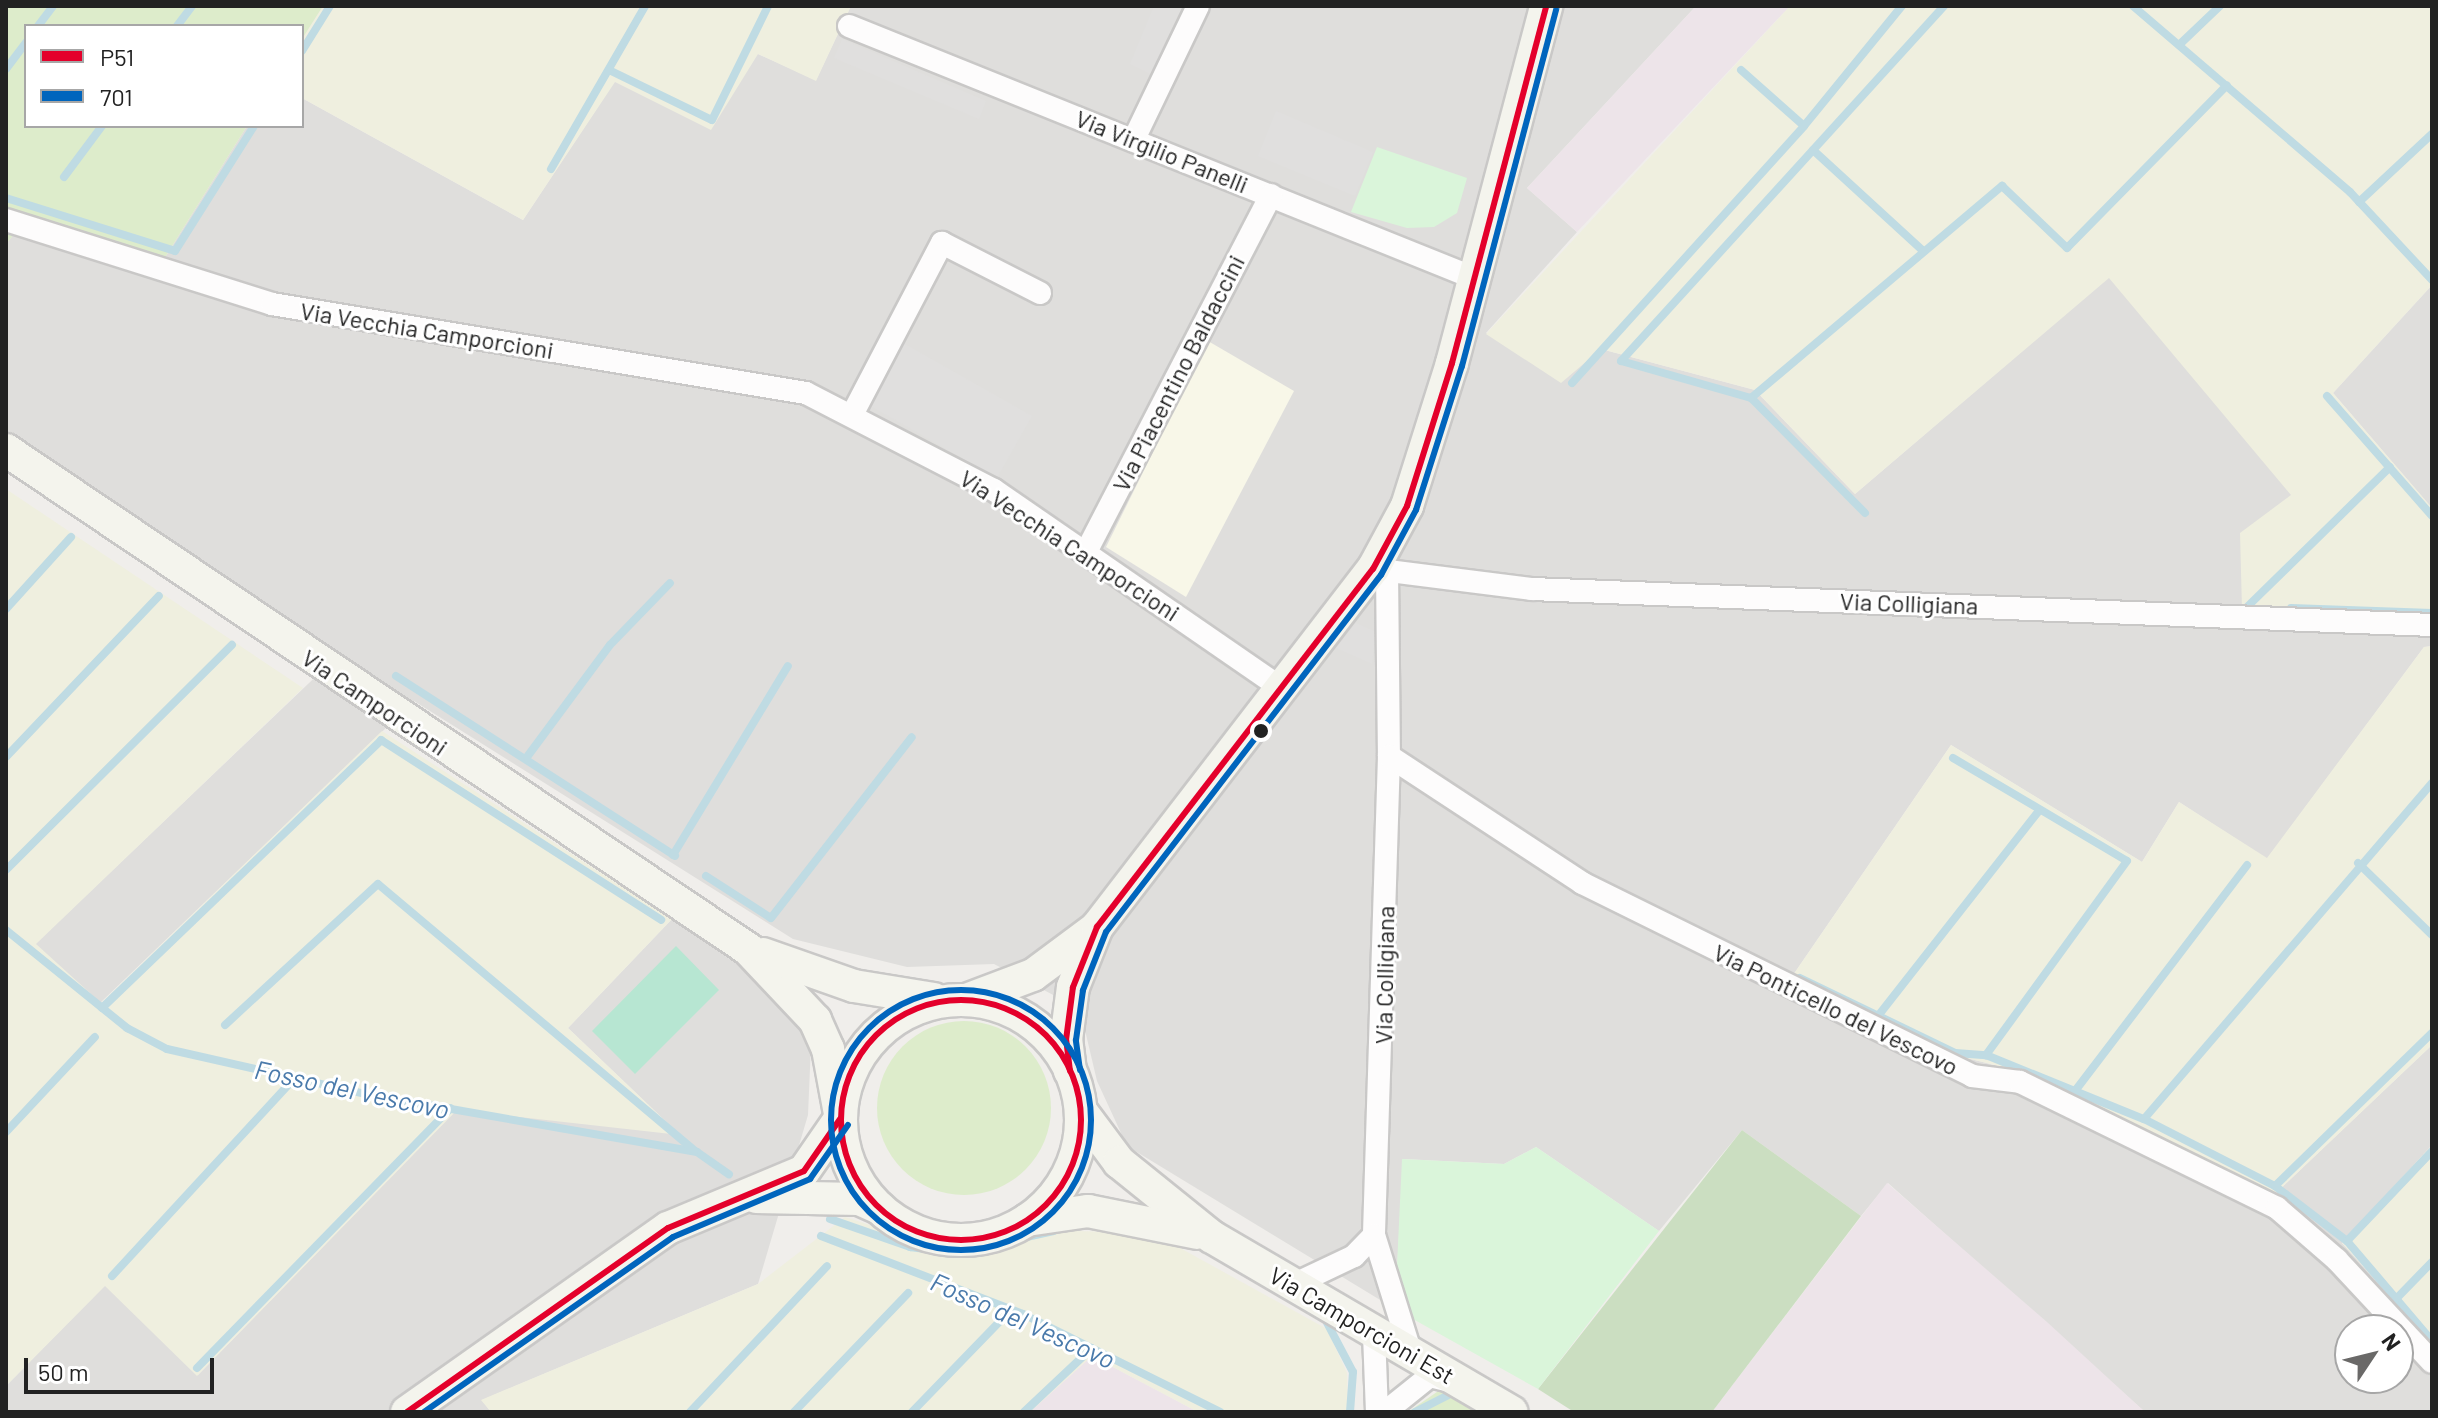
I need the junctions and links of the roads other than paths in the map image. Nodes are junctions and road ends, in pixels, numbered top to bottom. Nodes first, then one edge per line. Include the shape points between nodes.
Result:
1 (1198, 6) edge
2 (1546, 6) edge
3 (849, 26) dead end
4 (1134, 139) junction
5 (1271, 195) junction
6 (6, 220) edge
7 (1474, 278) junction
8 (1040, 293) dead end
9 (853, 413) junction
10 (6, 450) edge
11 (1086, 552) junction
12 (1380, 569) junction
13 (2432, 625) edge
14 (1281, 688) junction
15 (1389, 756) junction
16 (1097, 927) junction
17 (748, 949) junction
18 (957, 1000) junction
19 (1070, 1071) junction
20 (1081, 1111) junction
21 (840, 1117) junction
22 (745, 1196) junction
23 (879, 1208) junction
24 (1027, 1221) junction
25 (1374, 1235) junction
26 (1212, 1237) junction
27 (1293, 1285) junction
28 (1374, 1334) junction
29 (1411, 1354) junction
30 (2432, 1362) edge
31 (1465, 1384) junction
32 (407, 1412) edge
33 (1377, 1412) edge
34 (1385, 1412) edge
35 (1512, 1412) edge

1 - 4 street
2 - 7 main road
3 - 4 street, Via Virgilio Panelli
4 - 5 street, Via Virgilio Panelli
5 - 7 street, Via Virgilio Panelli
5 - 11 street, Via Piacentino Baldaccini
6 - 9 street, Via Vecchia Camporcioni via 272,304 806,393
7 - 12 main road via 1415,483
8 - 9 street via 942,243
9 - 11 street, Via Vecchia Camporcioni via 994,490
10 - 17 main road, Via Camporcioni
11 - 14 street, Via Vecchia Camporcioni
12 - 13 street, Via Colligiana via 1532,589
12 - 14 main road
12 - 15 street, Via Colligiana
14 - 16 main road
15 - 25 street, Via Colligiana
15 - 30 street, Via Ponticello del Vescovo via 1582,883 1972,1076 2020,1082 2277,1208 2337,1260
16 - 18 main road via 1033,975
16 - 19 main road via 1073,987 1066,1040
17 - 18 main road via 867,989
17 - 21 main road via 815,1020 828,1049
18 - 19 main road via 1030,1021
18 - 21 main road via 905,1013 875,1034 853,1065
19 - 20 main road
20 - 24 main road via 1070,1172
20 - 26 main road via 1119,1162
21 - 22 main road via 804,1171
21 - 23 main road via 854,1177
22 - 23 main road via 859,1199
22 - 32 main road via 689,1217 635,1249
23 - 24 main road via 910,1229 946,1240 984,1238
24 - 26 main road via 1088,1211
25 - 27 street via 1354,1256
25 - 29 street, Via Colligiana
26 - 27 main road, Via Camporcioni Est
27 - 28 main road, Via Camporcioni Est
28 - 29 main road, Via Camporcioni Est
28 - 33 street
29 - 31 main road, Via Camporcioni Est
31 - 34 street via 1430,1376
31 - 35 main road, Via Camporcioni Est

